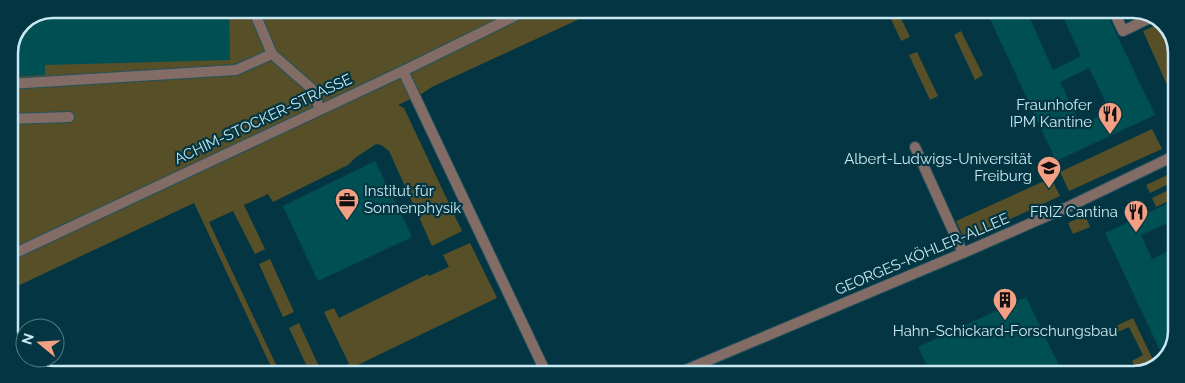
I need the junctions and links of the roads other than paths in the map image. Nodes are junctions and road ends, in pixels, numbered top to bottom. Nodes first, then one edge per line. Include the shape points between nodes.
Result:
1 (257, 18) edge
2 (511, 18) edge
3 (1117, 18) edge
4 (1145, 20) edge
5 (272, 54) junction
6 (403, 71) junction
7 (18, 83) edge
8 (320, 109) junction
9 (69, 117) dead end
10 (18, 119) edge
11 (915, 147) dead end
12 (1167, 160) edge
13 (18, 252) edge
14 (963, 253) junction
15 (543, 366) edge
16 (695, 366) edge

1 - 5 street
2 - 6 street, ACHIM-STOCKER-STRASSE
3 - 4 street via 1123,31
5 - 7 street via 236,70
5 - 8 street via 311,88
6 - 8 street, ACHIM-STOCKER-STRASSE
6 - 15 street
8 - 13 street, ACHIM-STOCKER-STRASSE
9 - 10 street
11 - 14 street
12 - 14 street, GEORGES-KÖHLER-ALLEE
14 - 16 street, GEORGES-KÖHLER-ALLEE

